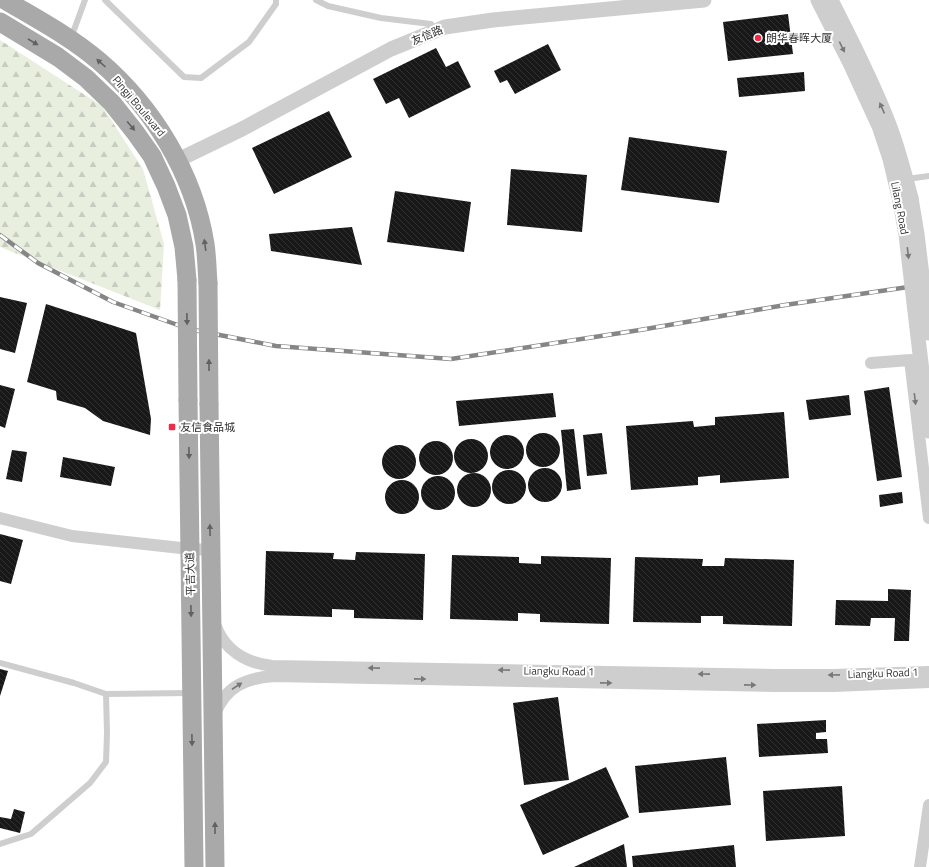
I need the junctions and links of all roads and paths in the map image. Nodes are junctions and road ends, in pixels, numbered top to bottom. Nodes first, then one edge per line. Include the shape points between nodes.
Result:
1 (5, 0) edge
2 (85, 0) edge
3 (105, 0) edge
4 (276, 0) edge
5 (316, 0) edge
6 (624, 0) edge
7 (704, 0) edge
8 (818, 0) edge
9 (831, 0) edge
10 (0, 22) edge
11 (431, 24) junction
12 (70, 39) junction
13 (176, 156) junction
14 (929, 176) edge
15 (906, 179) junction
16 (906, 199) junction
17 (187, 280) joint
18 (208, 283) joint
19 (929, 333) edge
20 (910, 360) junction
21 (871, 363) dead end
22 (929, 380) edge
23 (929, 431) edge
24 (0, 518) edge
25 (929, 518) edge
26 (190, 549) junction
27 (211, 550) junction
28 (213, 616) junction
29 (0, 663) edge
30 (929, 672) edge
31 (929, 682) edge
32 (192, 693) junction
33 (106, 694) junction
34 (214, 717) junction
35 (929, 805) edge
36 (0, 844) edge
37 (194, 867) edge
38 (215, 867) edge
39 (920, 867) edge

1 - 12 main road, Pingji Boulevard
2 - 12 lane
3 - 4 lane via 184,77 200,78 249,42 276,4
5 - 11 lane via 328,6 381,18
6 - 11 street, 友信路 via 490,12 442,19
7 - 13 street, 友信路 via 445,27 391,50 242,129
8 -> 16 street, Lilang Road via 878,126
15 -> 9 street, Lilang Road via 888,121
10 -> 17 main road, Pingji Boulevard via 58,57 86,78 135,132 152,156 177,215 184,247
11 - 13 street, 友信路 via 388,42
13 -> 12 main road, Pingji Boulevard via 152,119 128,89 100,62
18 -> 13 main road, Pingji Boulevard via 205,244 197,209
14 - 15 lane
15 - 16 street, Lilang Road
16 - 19 street, Lilang Road, bridge via 917,234
16 -> 23 street, Lilang Road, bridge via 906,235
17 -> 26 main road, 平吉大道, bridge
27 -> 18 main road, 平吉大道, bridge
20 - 21 street
20 - 22 street
20 -> 25 street
24 - 26 street via 72,536
26 - 27 street
26 -> 32 main road, 平吉大道
27 - 28 main road, 平吉大道
30 -> 28 street, Liangku Road 1 via 775,675 272,666 247,660 234,652 224,642
28 - 34 main road, 平吉大道
29 - 33 lane
34 -> 31 street, Liangku Road 1 via 218,706 233,688 258,677 274,676 775,686
32 - 33 lane
32 -> 37 main road, 平吉大道
33 - 36 lane via 106,762 90,783 31,834
38 -> 34 main road, 平吉大道
35 - 39 street

